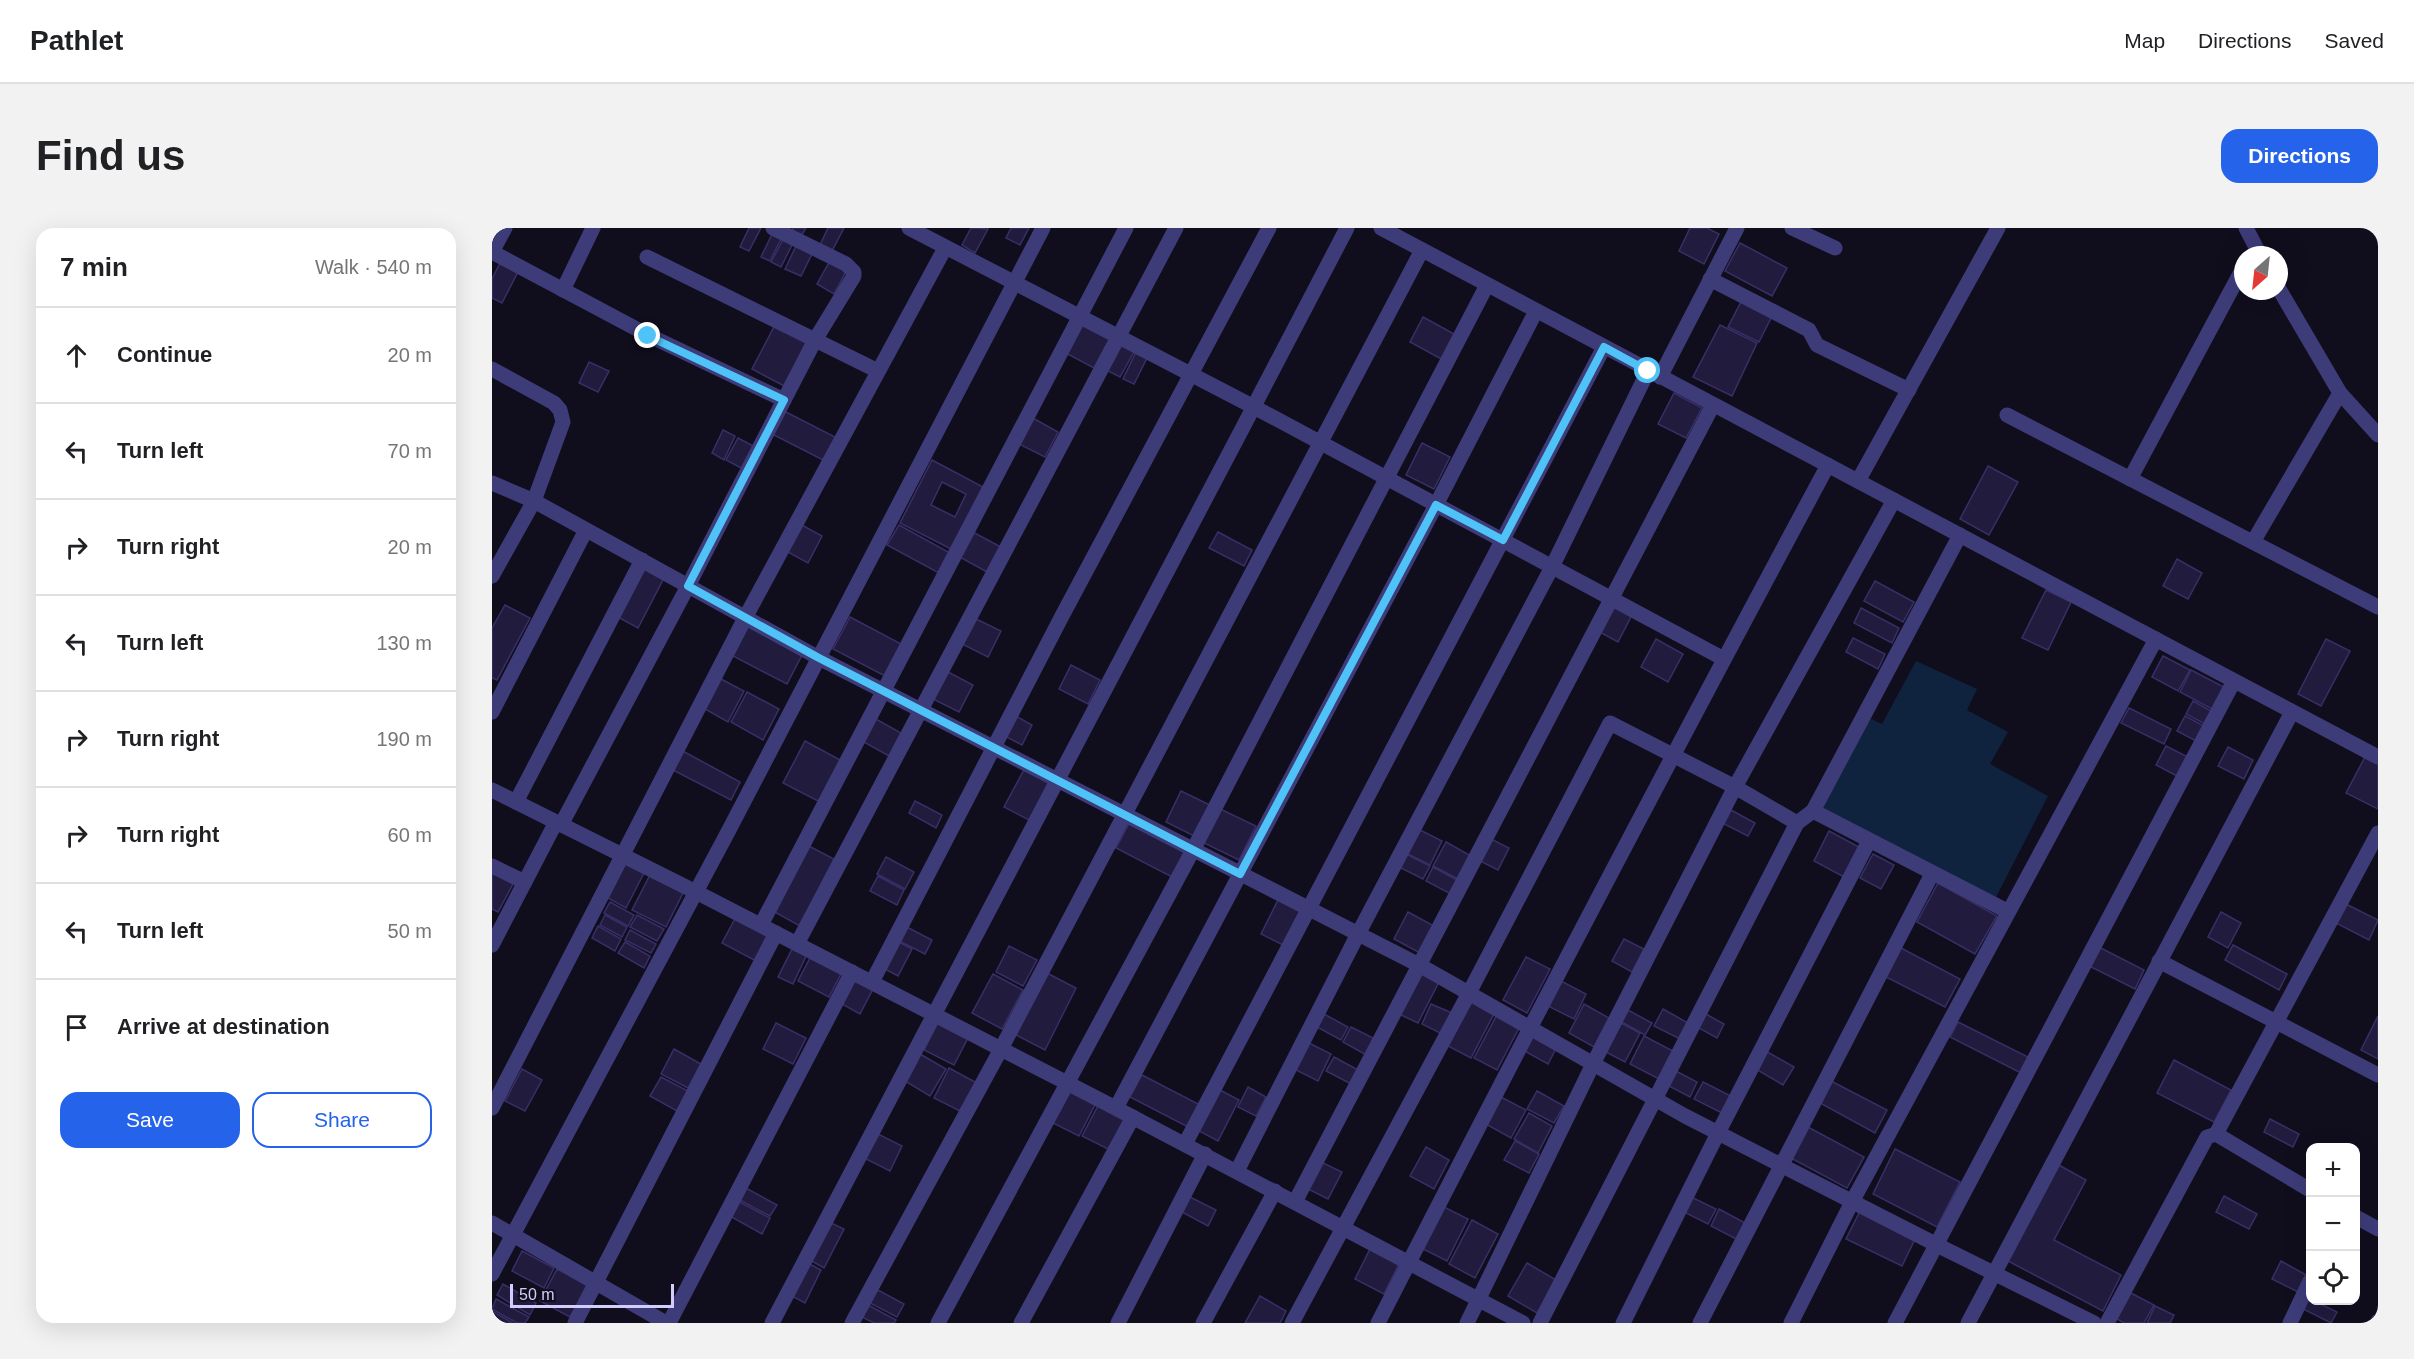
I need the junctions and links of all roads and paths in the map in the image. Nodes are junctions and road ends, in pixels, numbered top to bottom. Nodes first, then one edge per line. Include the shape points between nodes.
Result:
1 (505, 228) edge
2 (593, 228) edge
3 (773, 228) edge
4 (909, 228) edge
5 (1042, 228) edge
6 (1126, 228) edge
7 (1176, 228) edge
8 (1269, 228) edge
9 (1347, 228) edge
10 (1382, 228) edge
11 (1737, 228) edge
12 (1792, 228) edge
13 (1998, 228) edge
14 (2246, 228) edge
15 (2253, 246) edge
16 (945, 248) junction
17 (1835, 248) dead end
18 (1422, 250) junction
19 (492, 252) edge
20 (647, 257) dead end
21 (1710, 279) junction
22 (1013, 284) junction
23 (1487, 285) junction
24 (2234, 285) edge
25 (564, 290) junction
26 (2285, 300) edge
27 (1536, 311) junction
28 (1078, 316) junction
29 (1118, 337) junction
30 (815, 340) junction
31 (1604, 347) junction
32 (492, 369) edge
33 (878, 371) junction
34 (1191, 374) junction
35 (1654, 374) junction
36 (1909, 390) junction
37 (2340, 393) junction
38 (784, 400) junction
39 (1713, 405) junction
40 (1254, 407) junction
41 (2007, 415) dead end
42 (2378, 435) edge
43 (1321, 442) junction
44 (1828, 465) junction
45 (1387, 478) junction
46 (2130, 479) junction
47 (1858, 481) junction
48 (492, 483) edge
49 (1894, 500) junction
50 (534, 501) junction
51 (1436, 505) junction
52 (586, 530) junction
53 (1960, 535) junction
54 (1503, 540) junction
55 (2253, 542) junction
56 (642, 560) junction
57 (1552, 567) junction
58 (492, 576) edge
59 (688, 586) junction
60 (1611, 599) junction
61 (2378, 607) edge
62 (745, 618) junction
63 (2156, 639) junction
64 (819, 658) junction
65 (1724, 659) junction
66 (2234, 681) junction
67 (884, 691) junction
68 (921, 710) junction
69 (492, 712) edge
70 (2292, 712) junction
71 (993, 747) junction
72 (1672, 755) junction
73 (2378, 757) edge
74 (1058, 781) junction
75 (1735, 787) junction
76 (492, 790) edge
77 (516, 802) junction
78 (1813, 811) junction
79 (1123, 814) junction
80 (1797, 823) junction
81 (559, 824) junction
82 (2378, 833) edge
83 (1869, 841) junction
84 (1192, 849) junction
85 (621, 855) junction
86 (492, 866) edge
87 (1240, 874) junction
88 (1932, 874) junction
89 (525, 882) junction
90 (696, 892) junction
91 (1310, 909) junction
92 (2007, 911) junction
93 (761, 926) junction
94 (776, 933) junction
95 (1358, 934) junction
96 (797, 944) junction
97 (492, 945) edge
98 (2159, 961) junction
99 (1420, 966) junction
100 (852, 972) junction
101 (872, 982) junction
102 (1469, 993) junction
103 (932, 1014) junction
104 (2277, 1023) junction
105 (1529, 1027) junction
106 (1001, 1049) junction
107 (1593, 1064) junction
108 (2378, 1075) edge
109 (1067, 1083) junction
110 (1654, 1099) junction
111 (492, 1108) edge
112 (1116, 1108) junction
113 (1133, 1117) junction
114 (1718, 1133) junction
115 (2216, 1134) junction
116 (1185, 1144) junction
117 (1205, 1154) junction
118 (1782, 1166) junction
119 (1237, 1171) junction
120 (2306, 1188) edge
121 (1275, 1191) junction
122 (1295, 1202) junction
123 (1852, 1202) junction
124 (2360, 1219) edge
125 (492, 1222) edge
126 (1344, 1227) junction
127 (2378, 1228) edge
128 (513, 1233) junction
129 (1936, 1245) junction
130 (1409, 1263) junction
131 (492, 1274) edge
132 (1994, 1274) junction
133 (596, 1283) junction
134 (2306, 1289) edge
135 (1478, 1300) junction
136 (575, 1323) edge
137 (668, 1323) edge
138 (772, 1323) edge
139 (852, 1323) edge
140 (938, 1323) edge
141 (1021, 1323) edge
142 (1118, 1323) edge
143 (1203, 1323) edge
144 (1292, 1323) edge
145 (1378, 1323) edge
146 (1467, 1323) edge
147 (1523, 1323) edge
148 (1540, 1323) edge
149 (1623, 1323) edge
150 (1700, 1323) edge
151 (1791, 1323) edge
152 (1895, 1323) edge
153 (1968, 1323) edge
154 (2094, 1323) edge
155 (2107, 1323) edge
156 (2290, 1323) edge

1 - 19 street
2 - 25 street
3 - 30 street via 846,264 854,272
4 - 16 street
5 - 22 street
6 - 28 street
7 - 29 street
8 - 34 street
9 - 40 street
10 - 18 street
11 - 21 street
12 - 17 street
13 - 36 street
14 - 15 street
16 - 22 street
16 - 33 street
18 - 23 street
18 - 43 street
19 - 25 street
20 - 30 street
21 - 35 street
21 - 36 street via 1809,330 1817,345
22 - 28 street
22 - 64 street
23 - 27 street
23 - 45 street
24 - 46 street
25 - 38 street via 648,336
26 - 37 street
27 - 31 street
27 - 51 street
28 - 29 street
28 - 67 street
29 - 34 street
29 - 68 street
30 - 33 street
30 - 38 street
31 - 35 street
31 - 54 street
32 - 50 street via 554,403 562,416 556,444
33 - 62 street
34 - 40 street
34 - 71 street
35 - 39 street
35 - 57 street
36 - 47 street
37 - 42 street
37 - 55 street
38 - 59 street
39 - 44 street
39 - 60 street
40 - 43 street
40 - 74 street
41 - 46 street
43 - 45 street
43 - 79 street
44 - 47 street
44 - 65 street
45 - 51 street
45 - 84 street
46 - 55 street
47 - 49 street
48 - 50 street
49 - 53 street
49 - 75 street
50 - 52 street
50 - 58 street
51 - 54 street
51 - 87 street
52 - 56 street
52 - 69 street
53 - 63 street
53 - 78 street
54 - 57 street
54 - 91 street
55 - 61 street
56 - 59 street
56 - 77 street
57 - 60 street
57 - 95 street
59 - 62 street
59 - 81 street
60 - 65 street
60 - 99 street
62 - 64 street
62 - 85 street
63 - 66 street
63 - 92 street
64 - 67 street
64 - 90 street
65 - 72 street
66 - 70 street
66 - 129 street
67 - 68 street
67 - 93 street
68 - 71 street
68 - 96 street
70 - 73 street
70 - 98 street
71 - 74 street
71 - 101 street
72 - 75 street
72 - 102 street via 1608,724
72 - 105 street
74 - 79 street
74 - 103 street
75 - 80 street
75 - 107 street
76 - 77 street
77 - 81 street
78 - 80 street
78 - 83 street
79 - 84 street
79 - 106 street
80 - 110 street
81 - 85 street
81 - 89 street
82 - 104 street
83 - 88 street
83 - 114 street
84 - 87 street
84 - 109 street
85 - 90 street
85 - 111 street
86 - 89 street
87 - 91 street
87 - 112 street
88 - 92 street
88 - 118 street
89 - 97 street
90 - 93 street
90 - 128 street
91 - 95 street
91 - 116 street
92 - 123 street
93 - 94 street
94 - 96 street
94 - 133 street
95 - 99 street
95 - 119 street
96 - 100 street
98 - 104 street
98 - 132 street
99 - 102 street
99 - 122 street
100 - 101 street
100 - 137 street
101 - 103 street
102 - 105 street
102 - 126 street
103 - 106 street
103 - 138 street
104 - 108 street
104 - 115 street
105 - 107 street
105 - 130 street
106 - 109 street
106 - 139 street
107 - 110 street
107 - 135 street
109 - 112 street
109 - 140 street
110 - 114 street
110 - 148 street
112 - 113 street
113 - 116 street
113 - 141 street
114 - 118 street
114 - 149 street
115 - 120 street
115 - 155 street via 2202,1142
116 - 117 street
117 - 119 street
117 - 142 street
118 - 123 street
118 - 150 street
119 - 121 street
121 - 122 street
121 - 143 street
122 - 126 street
123 - 129 street
123 - 151 street
124 - 127 street
125 - 128 street
126 - 130 street
126 - 144 street
128 - 131 street
128 - 133 street
129 - 132 street
129 - 152 street
130 - 135 street
130 - 145 street
132 - 153 street
132 - 154 street
133 - 136 street
133 - 137 street
134 - 156 street
135 - 146 street
135 - 147 street

